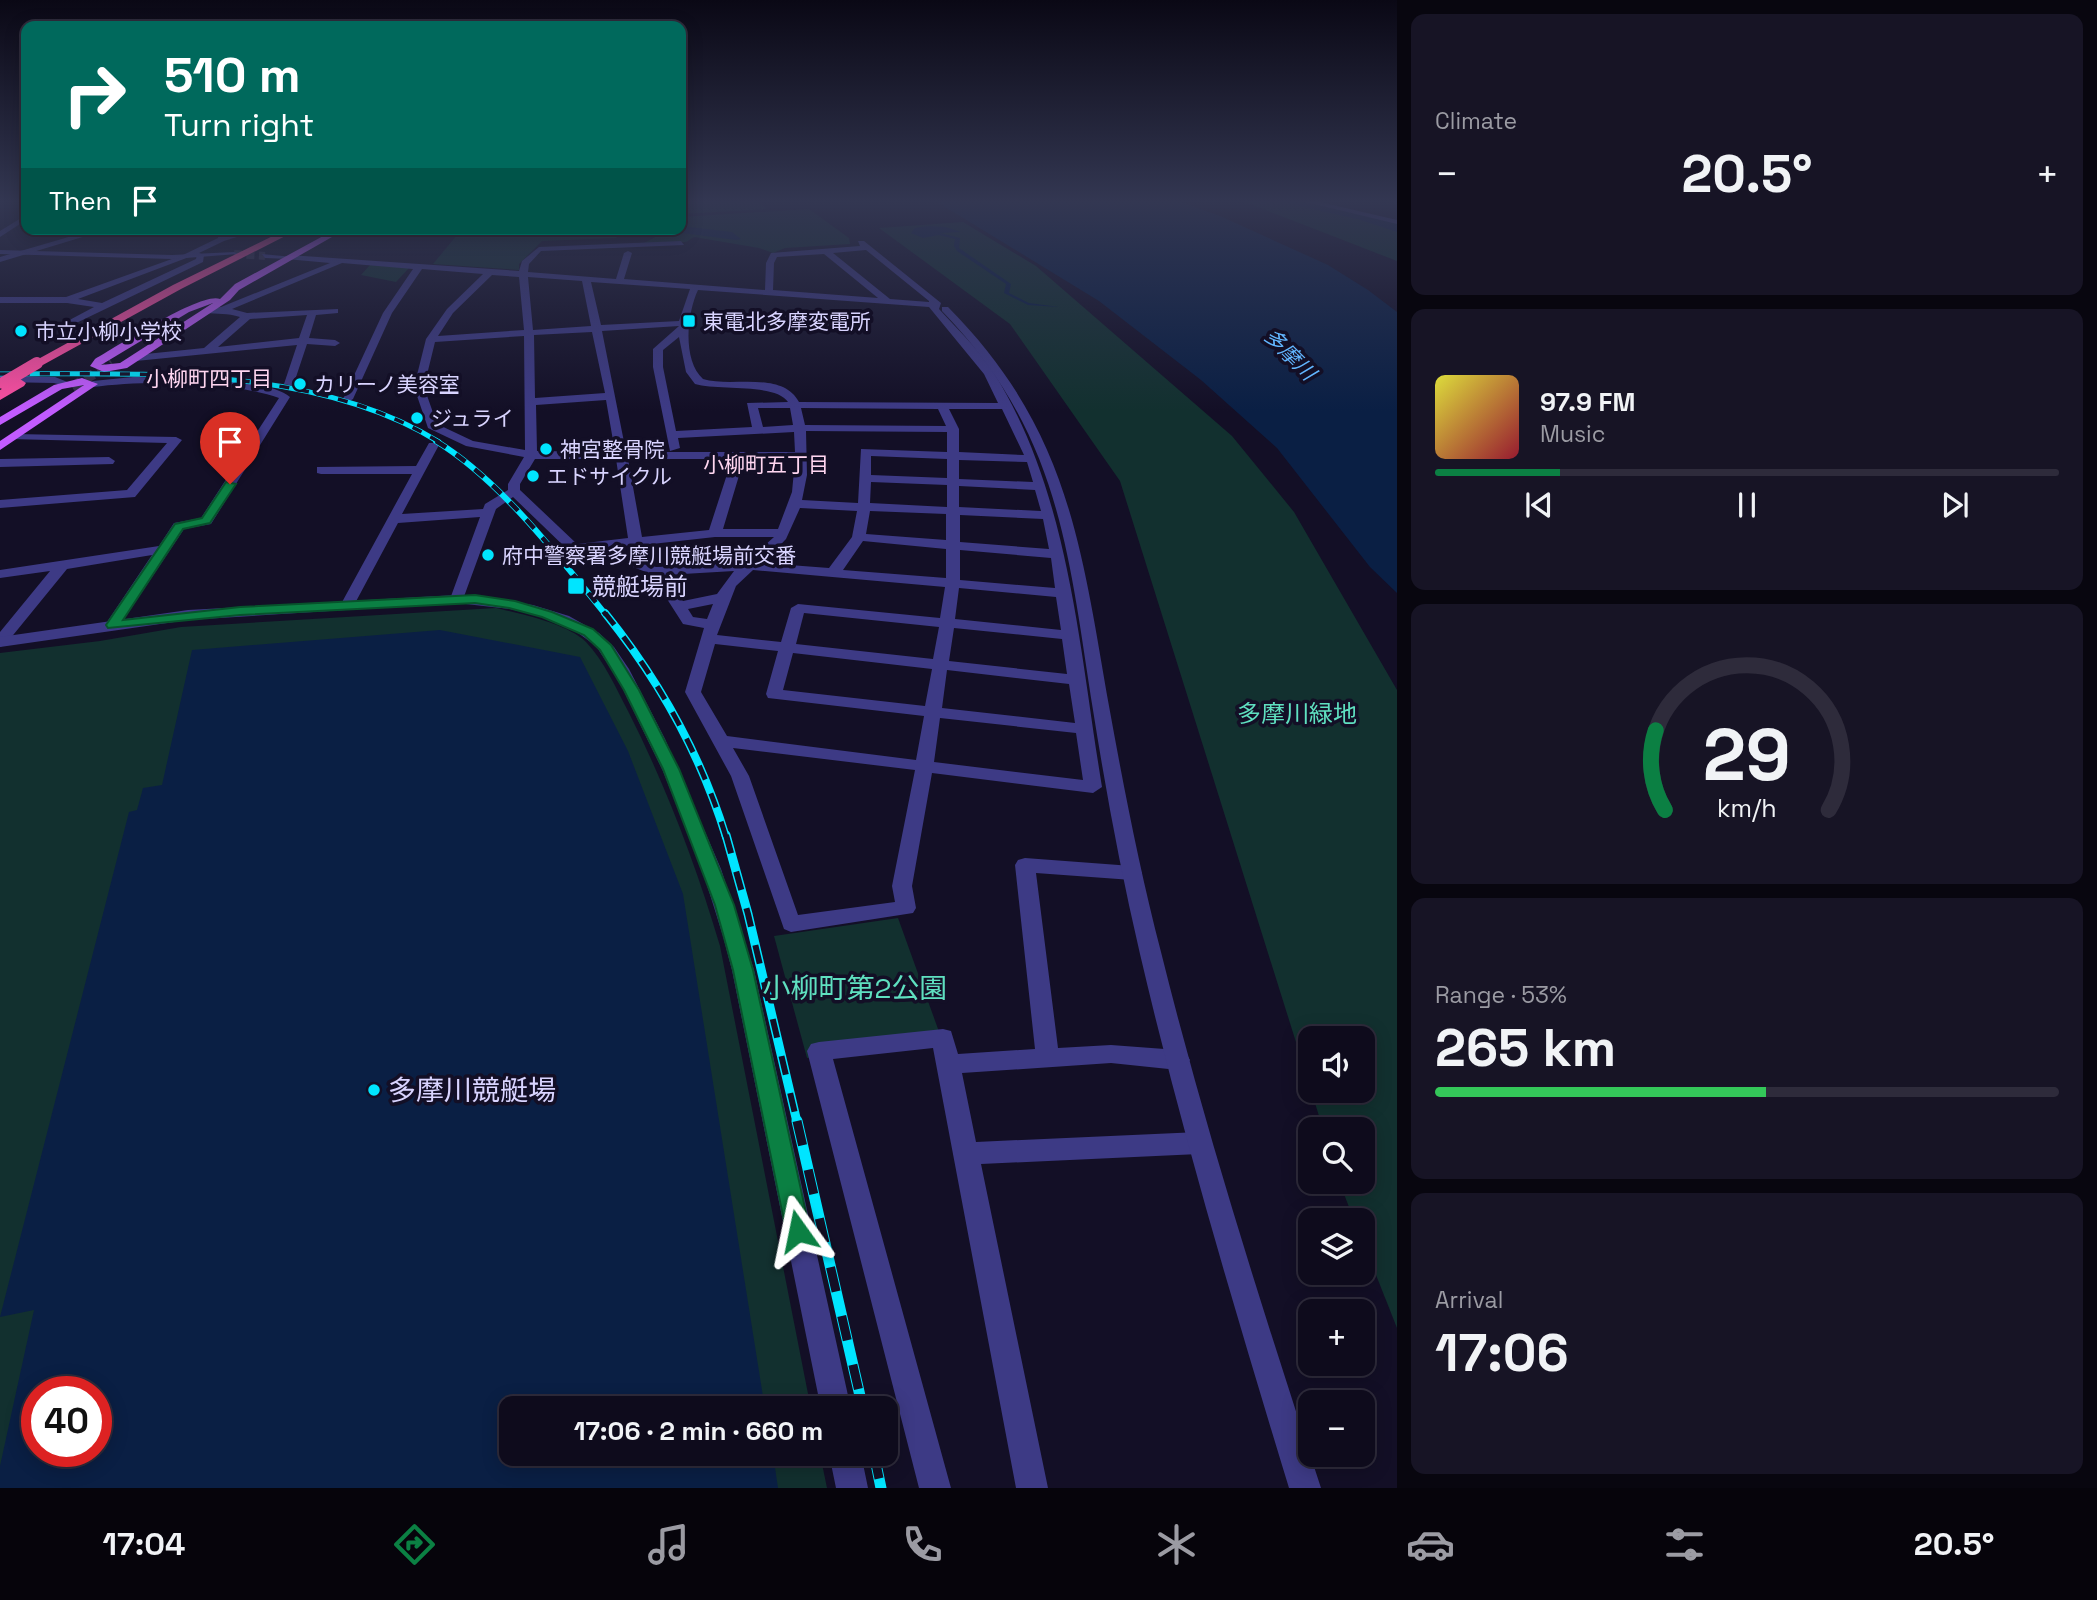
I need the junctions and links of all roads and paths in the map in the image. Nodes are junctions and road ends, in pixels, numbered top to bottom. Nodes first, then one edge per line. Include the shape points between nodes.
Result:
1 (151, 271) edge
2 (176, 271) edge
3 (207, 271) edge
4 (225, 271) tunnel mouth
5 (264, 271) edge
6 (314, 271) edge
7 (415, 271) edge
8 (491, 271) edge
9 (496, 271) edge
10 (623, 271) edge
11 (770, 271) edge
12 (852, 271) edge
13 (897, 271) edge
14 (523, 274) junction
15 (586, 279) junction
16 (620, 282) junction
17 (238, 286) junction
18 (695, 287) junction
19 (136, 291) junction
20 (769, 292) junction
21 (85, 293) junction
22 (216, 299) junction
23 (0, 300) edge
24 (67, 300) junction
25 (886, 300) junction
26 (933, 304) junction
27 (103, 306) junction
28 (223, 309) junction
29 (208, 311) junction
30 (335, 311) dead end
31 (312, 313) junction
32 (247, 316) junction
33 (67, 324) dead end
34 (684, 326) junction
35 (597, 328) junction
36 (529, 333) junction
37 (431, 339) junction
38 (303, 341) junction
39 (335, 343) dead end
40 (207, 351) junction
41 (136, 358) junction
42 (112, 363) tunnel mouth
43 (93, 384) junction
44 (289, 384) dead end
45 (69, 385) junction
46 (1, 386) edge
47 (611, 396) junction
48 (348, 398) dead end
49 (529, 402) junction
50 (794, 405) junction
51 (942, 405) junction
52 (1014, 405) junction
53 (0, 422) edge
54 (799, 428) junction
55 (953, 429) junction
56 (759, 431) junction
57 (0, 433) edge
58 (673, 436) junction
59 (15, 437) junction
60 (433, 444) dead end
61 (0, 446) edge
62 (531, 455) junction
63 (952, 455) junction
64 (674, 456) junction
65 (739, 456) junction
66 (801, 456) junction
67 (620, 457) junction
68 (1032, 459) junction
69 (109, 461) dead end
70 (0, 463) edge
71 (321, 470) dead end
72 (419, 470) junction
73 (865, 478) junction
74 (952, 482) junction
75 (1041, 486) junction
76 (514, 491) junction
77 (0, 504) edge
78 (795, 504) junction
79 (864, 507) junction
80 (952, 511) junction
81 (488, 513) junction
82 (1049, 515) junction
83 (392, 519) junction
84 (715, 533) junction
85 (783, 533) junction
86 (859, 537) junction
87 (635, 541) junction
88 (953, 545) junction
89 (161, 550) junction
90 (1057, 554) junction
91 (62, 565) junction
92 (752, 566) junction
93 (656, 570) junction
94 (833, 573) junction
95 (0, 574) edge
96 (953, 583) junction
97 (1064, 593) junction
98 (724, 597) junction
99 (457, 599) junction
100 (348, 604) junction
101 (680, 606) junction
102 (948, 623) junction
103 (113, 625) junction
104 (712, 632) junction
105 (1069, 635) junction
106 (0, 642) edge
107 (787, 648) junction
108 (940, 665) junction
109 (1076, 680) junction
110 (933, 712) junction
111 (1085, 729) junction
112 (721, 741) junction
113 (923, 765) junction
114 (1132, 873) junction
115 (1048, 1058) junction
116 (1178, 1060) junction
117 (949, 1064) junction
118 (1199, 1143) junction
119 (967, 1154) junction
120 (833, 1396) edge
121 (847, 1466) edge
122 (852, 1488) edge
123 (935, 1488) edge
124 (1032, 1488) edge
125 (1305, 1488) edge

1 - 21 street
2 - 19 street
3 - 46 highway, bridge
4 - 46 highway via 19,383
5 - 17 main road
6 - 28 street
7 - 48 street via 387,309
8 - 37 street via 450,311
9 - 14 street
10 - 16 street
11 - 20 street
12 - 25 street
13 - 26 street
14 - 15 street
14 - 36 street
15 - 16 street
15 - 35 street
16 - 18 street
17 - 22 main road
17 - 29 main road
18 - 20 street
18 - 34 street
19 - 21 street
19 - 27 street
20 - 25 street
21 - 24 street
22 - 41 main road via 186,310 94,366 118,367
22 - 42 main road
23 - 24 street
24 - 27 street
25 - 26 street
26 - 52 street
26 - 52 street via 945,309 982,349
27 - 33 street
28 - 29 street
28 - 32 street
29 - 41 main road
30 - 31 street
31 - 32 street
31 - 38 street
32 - 40 street
34 - 35 street
34 - 50 street via 695,379 773,388 789,395
34 - 58 street via 657,349
35 - 36 street
35 - 47 street
36 - 37 street
36 - 49 street
37 - 62 street via 419,387 432,426 470,444
38 - 39 street
38 - 40 street
38 - 44 street
40 - 41 street
43 - 45 main road
43 - 59 main road
43 - 89 street via 126,380 191,383 285,397 206,521 179,526
45 - 46 street via 55,380
45 - 53 main road
45 - 57 main road
47 - 49 street
47 - 67 street
49 - 62 street
50 - 51 street
50 - 54 street
50 - 56 street via 751,405
51 - 52 street
51 - 55 street
52 - 68 street
52 - 114 street via 1040,442 1058,489
54 - 55 street
54 - 56 street
54 - 66 street
55 - 63 street
56 - 58 street
58 - 64 street
59 - 61 main road
59 - 77 street via 176,440 131,494
60 - 72 street
62 - 67 street
62 - 76 street
63 - 68 street
63 - 73 street via 865,452
63 - 74 street
64 - 65 street
64 - 67 street
65 - 66 street
65 - 84 street
66 - 78 street
67 - 87 street
68 - 75 street
69 - 70 street
71 - 72 street
72 - 83 street
73 - 74 street
73 - 79 street
74 - 75 street
74 - 80 street
75 - 82 street
76 - 81 street
76 - 87 street via 574,548
78 - 79 street
78 - 85 street
79 - 80 street
79 - 86 street
80 - 82 street
80 - 88 street
81 - 83 street
81 - 99 street
82 - 90 street
83 - 100 street
84 - 85 street
84 - 87 street
85 - 92 street
86 - 88 street
86 - 94 street
87 - 93 street via 640,567
88 - 90 street
88 - 96 street
89 - 91 street
89 - 103 street
90 - 97 street
91 - 95 street
91 - 106 street
92 - 93 street
92 - 94 street
92 - 98 street via 729,586
93 - 101 street
94 - 96 street
96 - 97 street
96 - 102 street
97 - 105 street
98 - 101 street
98 - 104 street
99 - 100 street
99 - 120 street via 524,607 594,636 632,690 671,769 718,884 743,970
100 - 103 street
101 - 104 street via 688,621
102 - 105 street
102 - 107 street via 799,608
102 - 108 street
103 - 106 street
104 - 107 street
104 - 112 street via 693,692
105 - 109 street
107 - 108 street
107 - 110 street via 774,694
108 - 109 street
108 - 110 street
109 - 111 street
110 - 111 street
110 - 113 street
111 - 113 street via 1093,786
112 - 113 street
112 - 113 street via 740,776 791,924 906,908 902,886
114 - 115 street via 1025,865
114 - 116 street
115 - 116 street via 1111,1054
115 - 117 street
116 - 118 street
117 - 119 street
117 - 123 street via 943,1038 819,1051
118 - 119 street
118 - 125 street
119 - 124 street
121 - 122 street

